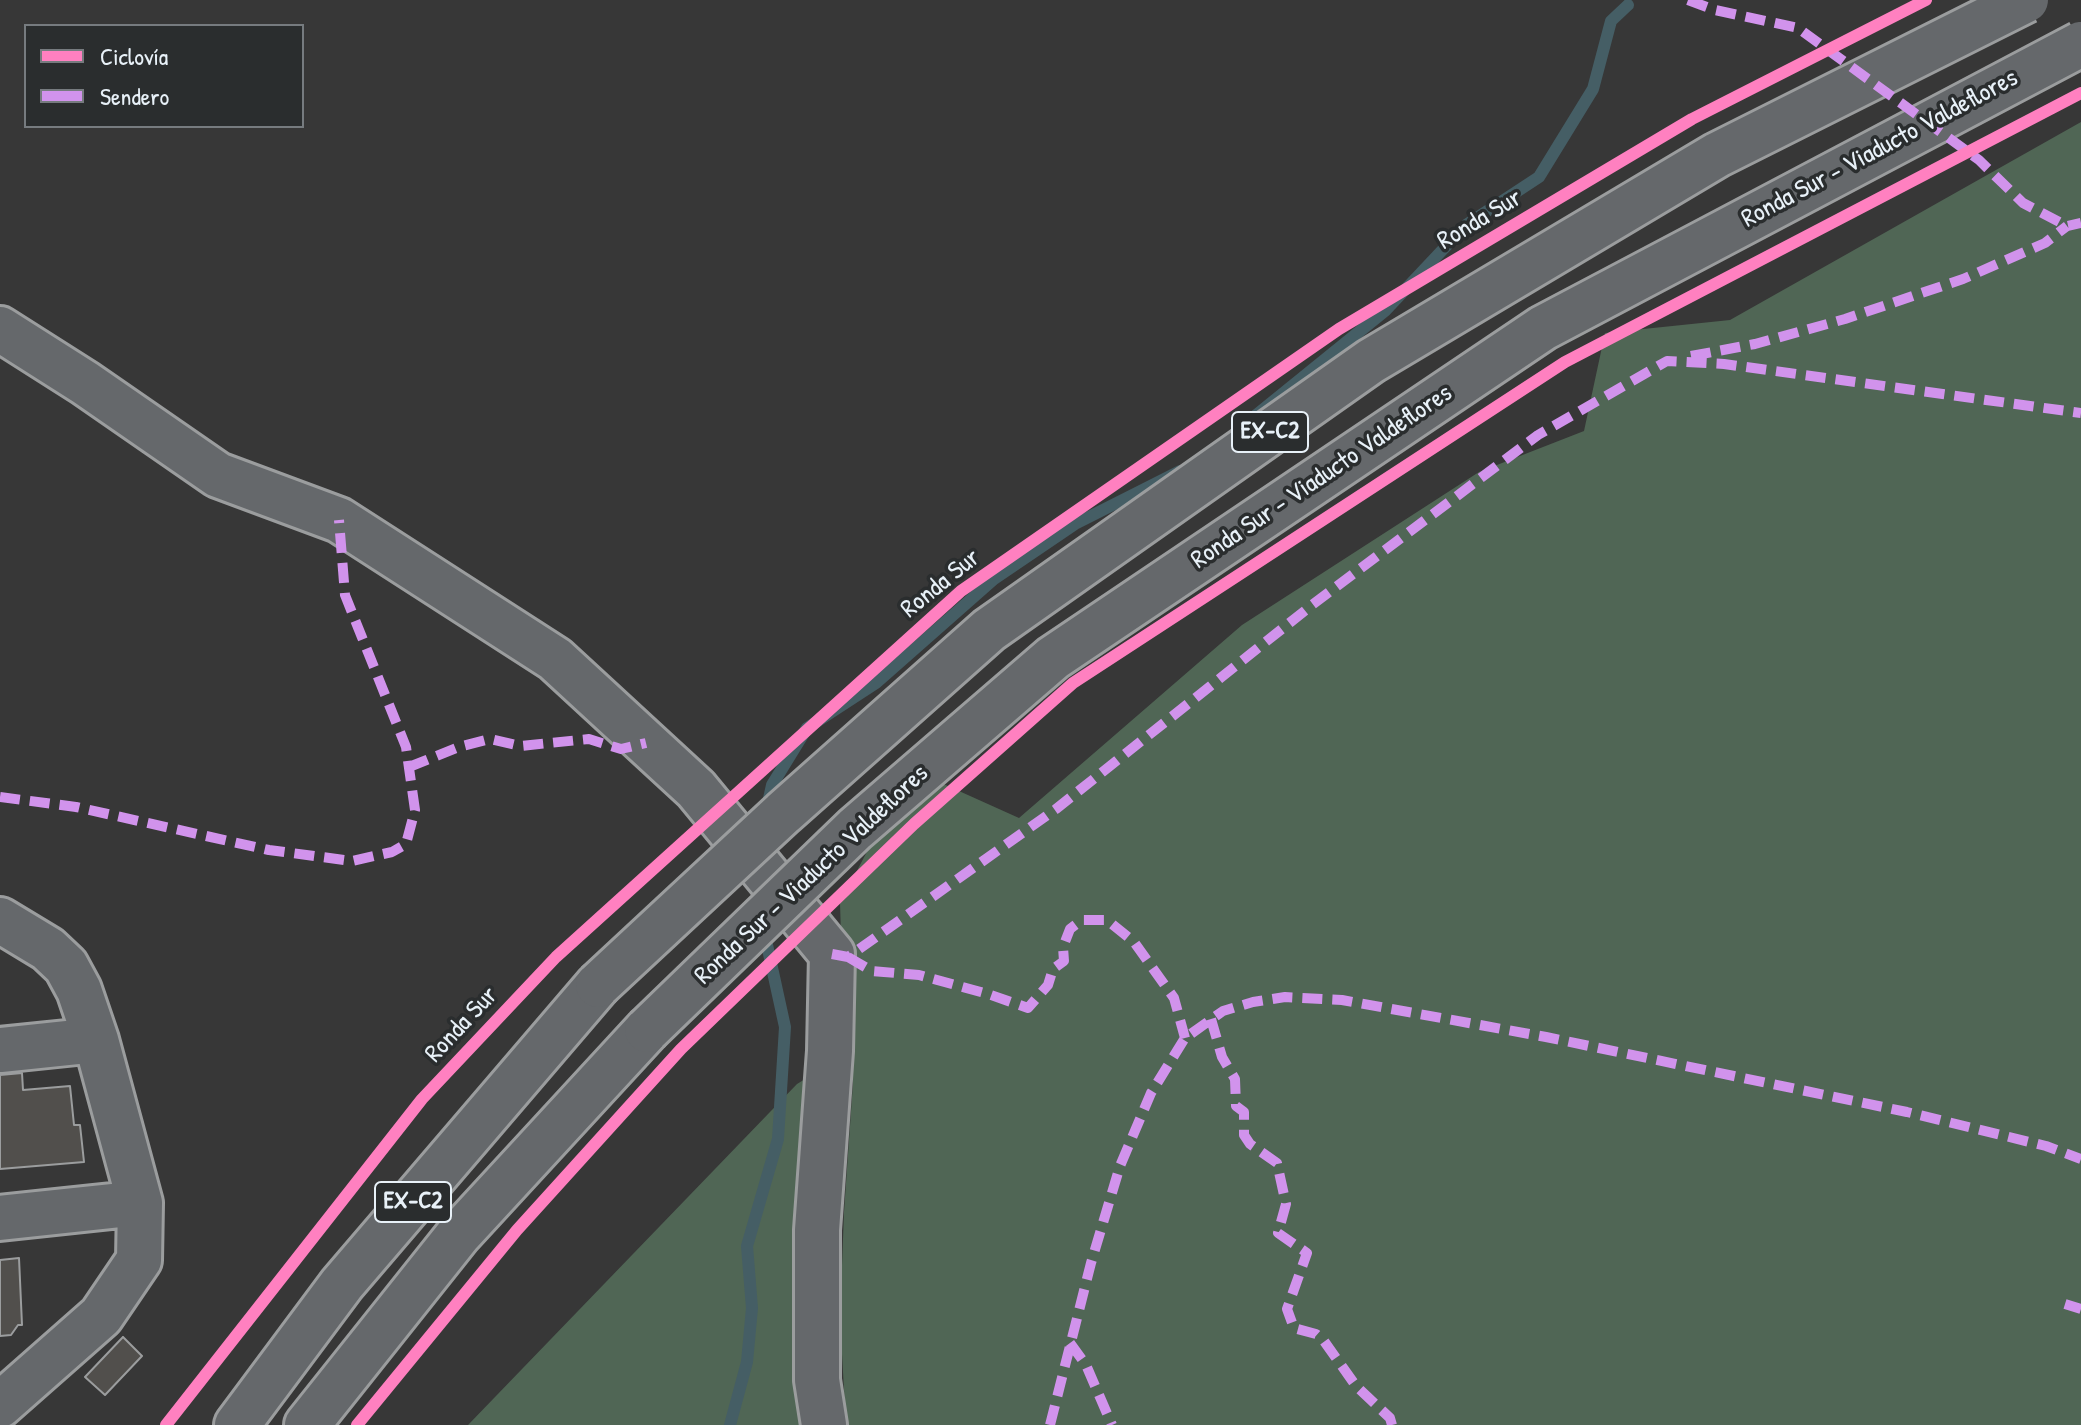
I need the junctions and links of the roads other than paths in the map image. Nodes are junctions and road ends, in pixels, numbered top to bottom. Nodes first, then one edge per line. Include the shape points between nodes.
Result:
1 (2026, 0) edge
2 (2081, 44) edge
3 (0, 329) edge
4 (0, 920) edge
5 (96, 1040) junction
6 (0, 1050) edge
7 (140, 1203) junction
8 (0, 1218) edge
9 (7, 1391) edge
10 (237, 1425) edge
11 (307, 1425) edge
12 (824, 1425) edge

1 - 10 main road, EX-C2, bridge via 1717,155 1358,370 989,630 598,985 342,1284
2 - 11 main road, Ronda Sur - Viaducto Valdeflores / EX-C2, bridge via 1543,328 1053,658 855,829 647,1030 459,1234
3 - 12 main road via 218,475 339,520 555,659 696,789 832,954 817,1230 817,1380
4 - 5 main road via 66,966
5 - 6 main road
5 - 7 main road
7 - 8 main road
7 - 9 main road via 139,1260 101,1316

